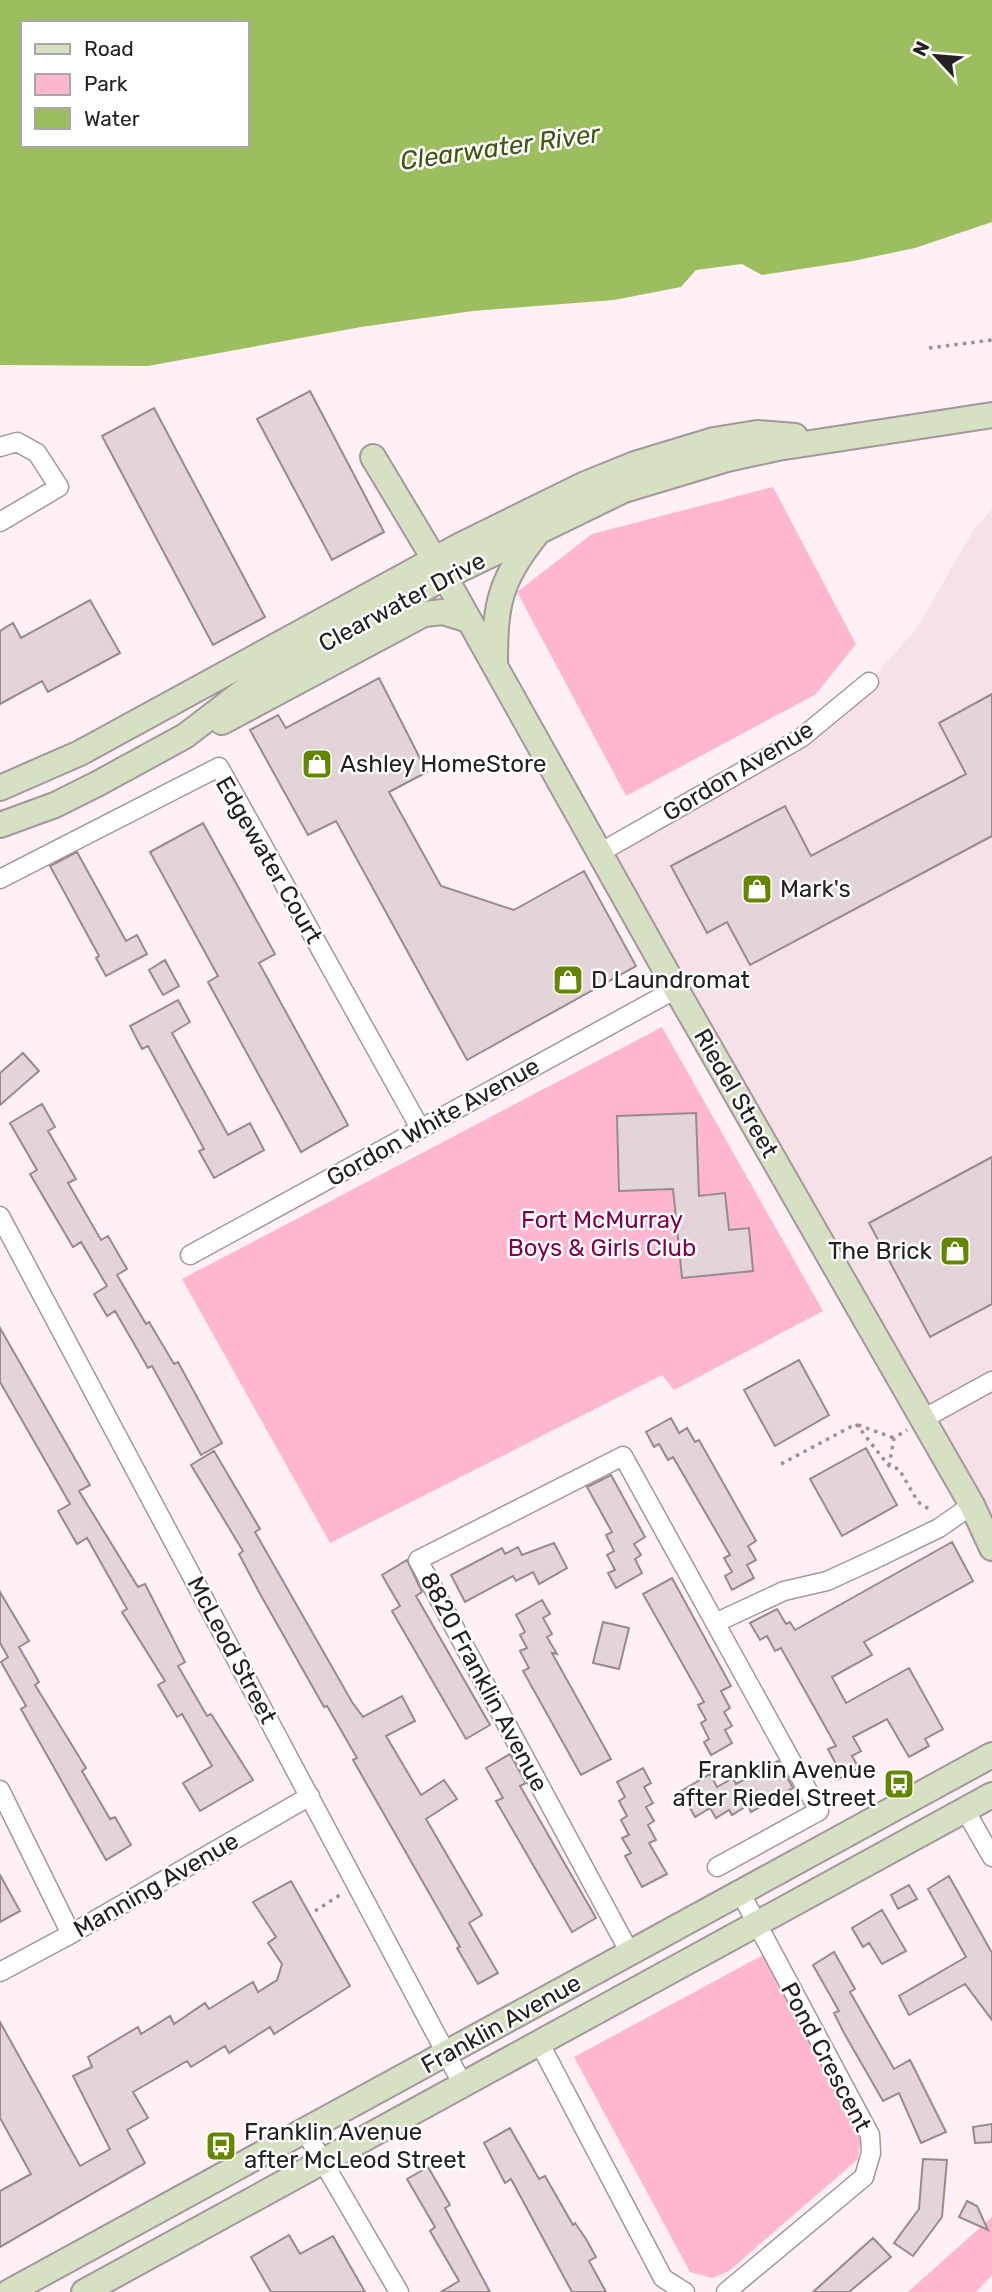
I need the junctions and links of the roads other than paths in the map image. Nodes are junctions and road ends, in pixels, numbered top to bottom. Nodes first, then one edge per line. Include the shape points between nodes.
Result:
1 (992, 415) edge
2 (831, 438) junction
3 (0, 447) edge
4 (373, 457) dead end
5 (0, 522) edge
6 (542, 528) junction
7 (439, 568) junction
8 (468, 620) junction
9 (495, 666) junction
10 (869, 682) dead end
11 (185, 736) junction
12 (0, 788) edge
13 (0, 825) edge
14 (601, 852) junction
15 (0, 879) edge
16 (676, 989) junction
17 (420, 1128) junction
18 (0, 1216) edge
19 (190, 1255) dead end
20 (992, 1381) edge
21 (923, 1419) junction
22 (972, 1504) junction
23 (992, 1548) edge
24 (715, 1623) junction
25 (992, 1755) edge
26 (0, 1790) edge
27 (992, 1795) edge
28 (310, 1796) junction
29 (965, 1810) junction
30 (992, 1857) edge
31 (718, 1867) dead end
32 (740, 1892) junction
33 (757, 1924) junction
34 (71, 1934) junction
35 (630, 1953) junction
36 (0, 1972) edge
37 (540, 2043) junction
38 (445, 2054) junction
39 (463, 2085) junction
40 (305, 2131) junction
41 (321, 2160) junction
42 (9, 2292) edge
43 (84, 2292) edge
44 (399, 2292) edge
45 (685, 2292) edge
46 (726, 2292) edge

1 - 2 main road, Clearwater Drive
2 - 6 main road, Clearwater Drive via 727,459 624,490
2 - 7 main road, Clearwater Drive via 757,433 677,450 549,501
3 - 5 street via 17,442 37,453 59,488
4 - 7 main road, Riedel Street
6 - 7 main road, Clearwater Drive
6 - 9 main road via 503,586 495,616
7 - 8 main road, Riedel Street
7 - 11 main road, Clearwater Drive via 253,684
7 - 12 main road, Clearwater Drive via 80,753
8 - 9 main road, Riedel Street
8 - 11 main road via 443,612 424,614 226,720
9 - 14 main road, Riedel Street
10 - 14 street, Gordon Avenue via 801,738
11 - 13 main road, Clearwater Drive via 55,805
14 - 16 main road, Riedel Street
15 - 17 street, Edgewater Court via 219,767
16 - 17 street, Gordon White Avenue
16 - 21 main road, Riedel Street
17 - 19 street, Gordon White Avenue
18 - 28 street, McLeod Street
20 - 21 street
21 - 22 main road, Riedel Street
22 - 23 main road, Riedel Street
22 - 24 street via 939,1528 863,1565 827,1581 784,1591
24 - 31 street, 8820 Franklin Avenue via 819,1811
24 - 35 street, 8820 Franklin Avenue via 622,1456 418,1560
25 - 32 main road, Franklin Avenue
26 - 34 street
27 - 29 main road, Franklin Avenue
28 - 34 street, Manning Avenue
28 - 38 street, McLeod Street
29 - 30 street
29 - 33 main road, Franklin Avenue
32 - 33 street, Pond Crescent
32 - 35 main road, Franklin Avenue
33 - 37 main road, Franklin Avenue
33 - 46 street, Pond Crescent via 870,2135 871,2153 864,2177
34 - 36 street, Manning Avenue
35 - 38 main road, Franklin Avenue
37 - 39 main road, Franklin Avenue
37 - 45 street via 663,2278
38 - 39 street, McLeod Street
38 - 40 main road, Franklin Avenue
39 - 41 main road, Franklin Avenue
40 - 41 street
40 - 42 main road, Franklin Avenue
41 - 43 main road, Franklin Avenue
41 - 44 street

